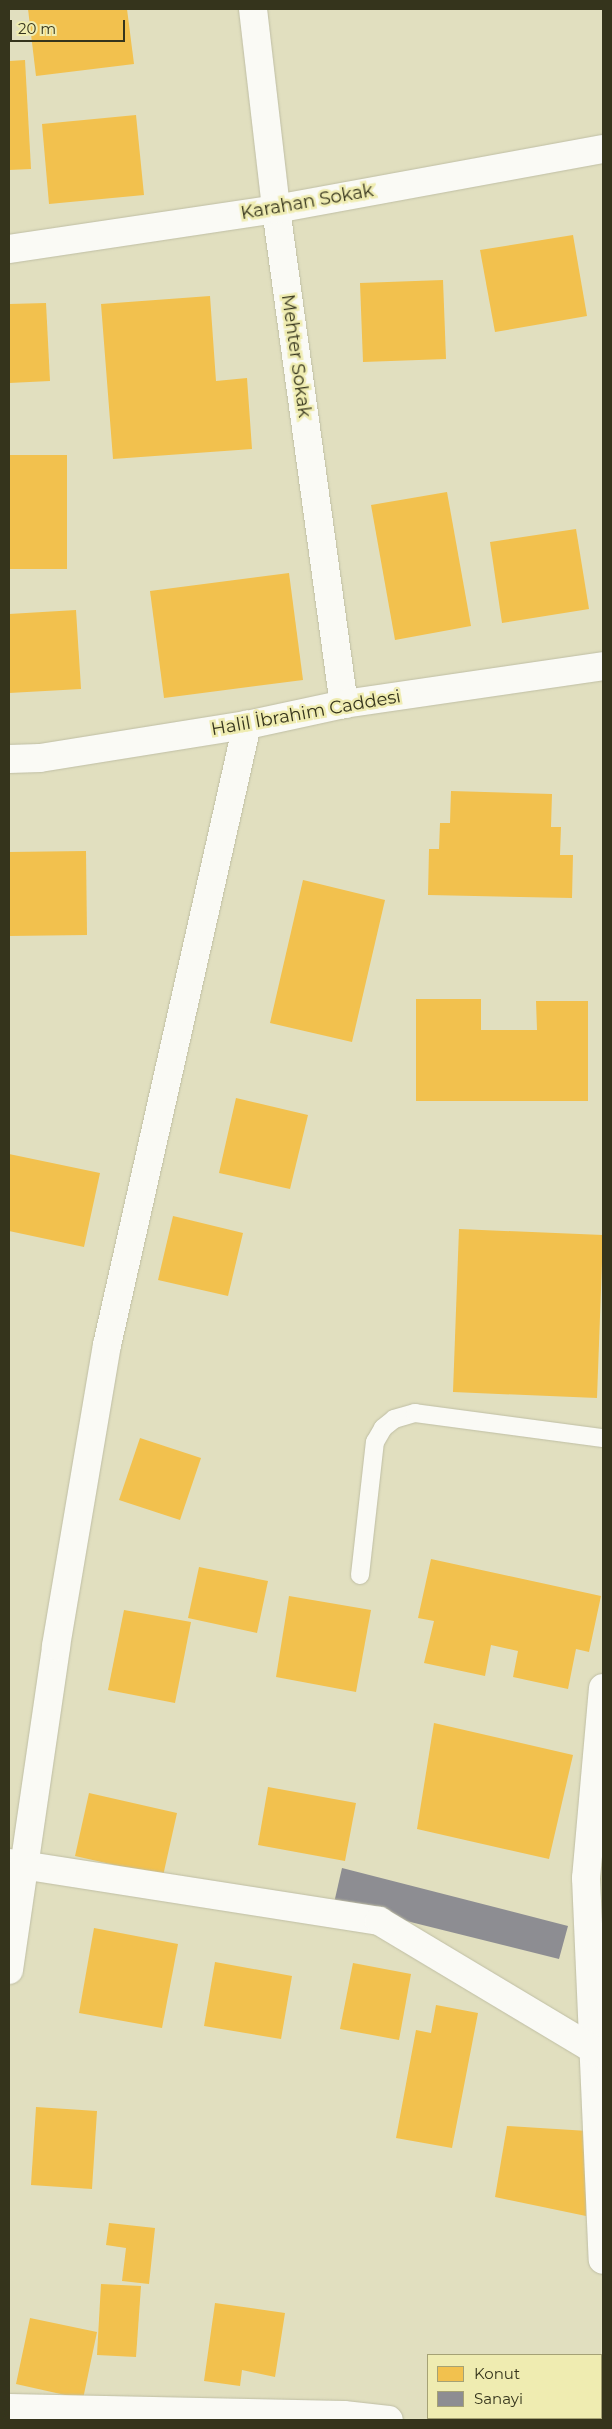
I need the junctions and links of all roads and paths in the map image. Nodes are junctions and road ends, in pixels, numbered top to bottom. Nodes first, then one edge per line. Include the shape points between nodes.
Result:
1 (253, 9) edge
2 (603, 149) edge
3 (276, 209) junction
4 (9, 249) edge
5 (603, 666) edge
6 (344, 704) junction
7 (247, 725) junction
8 (9, 759) edge
9 (603, 1438) edge
10 (360, 1575) dead end
11 (603, 1688) edge
12 (17, 1865) edge
13 (9, 1970) edge
14 (600, 2054) edge
15 (603, 2260) edge
16 (9, 2408) edge
17 (344, 2418) edge
18 (389, 2420) edge

1 - 3 street, Mehter Sokak
2 - 3 street, Karahan Sokak
3 - 4 street, Karahan Sokak
3 - 6 street, Mehter Sokak
5 - 6 street, Halil İbrahim Caddesi
6 - 7 street, Halil İbrahim Caddesi
7 - 8 street, Halil İbrahim Caddesi via 40,758
7 - 12 street via 107,1345
9 - 10 lane via 415,1413 394,1419 375,1442
11 - 14 street via 586,1878
12 - 13 street
12 - 14 street via 379,1922
14 - 15 street
16 - 17 street
17 - 18 street

